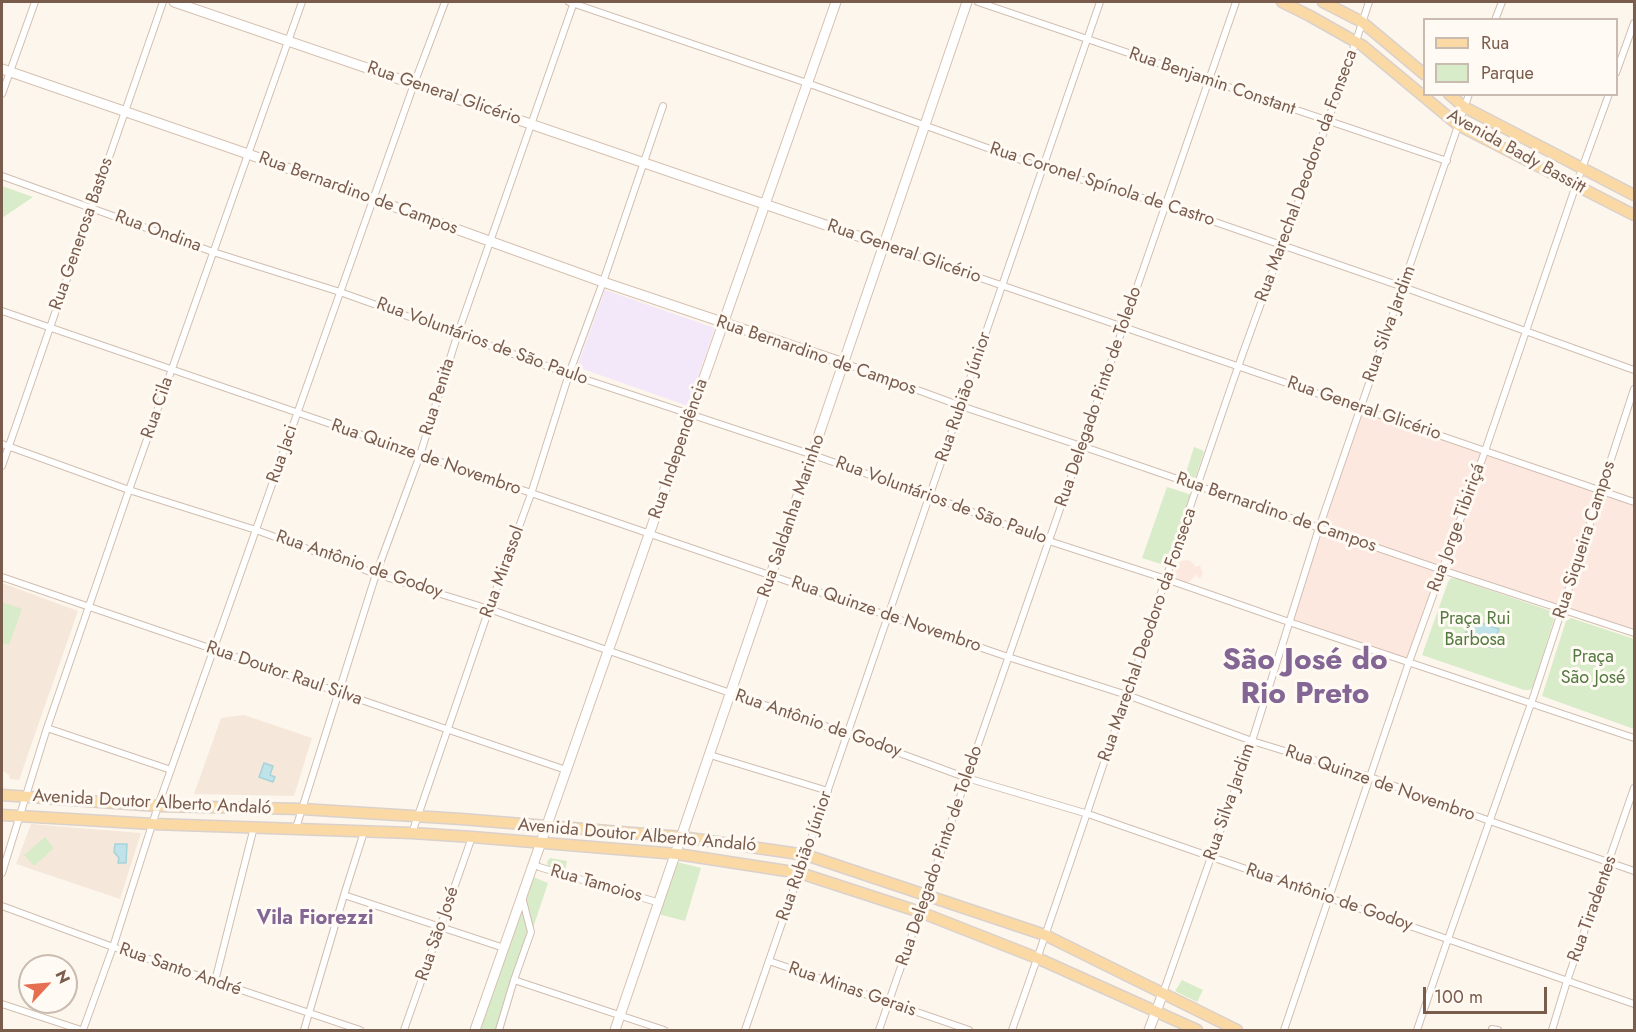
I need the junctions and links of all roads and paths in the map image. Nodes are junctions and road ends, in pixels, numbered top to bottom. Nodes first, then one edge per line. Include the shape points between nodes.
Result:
1 (35, 2) edge
2 (163, 2) edge
3 (174, 2) edge
4 (302, 2) edge
5 (444, 2) edge
6 (572, 2) edge
7 (836, 2) edge
8 (967, 2) edge
9 (978, 2) edge
10 (1100, 2) edge
11 (1236, 2) edge
12 (1282, 2) edge
13 (1323, 2) edge
14 (1369, 2) edge
15 (1502, 2) edge
16 (1496, 18) edge
17 (1362, 22) junction
18 (1635, 23) edge
19 (1087, 39) junction
20 (288, 41) junction
21 (1355, 41) junction
22 (6, 70) edge
23 (1618, 70) edge
24 (1423, 72) edge
25 (1209, 80) junction
26 (807, 83) junction
27 (414, 84) junction
28 (2, 94) edge
29 (1451, 96) edge
30 (1468, 96) edge
31 (1608, 96) edge
32 (663, 106) dead end
33 (1464, 108) junction
34 (125, 111) junction
35 (1327, 121) junction
36 (532, 124) junction
37 (1458, 125) junction
38 (925, 126) junction
39 (248, 154) junction
40 (1447, 161) junction
41 (644, 163) junction
42 (1043, 168) junction
43 (1582, 168) junction
44 (2, 176) edge
45 (1576, 185) junction
46 (1635, 195) edge
47 (373, 199) junction
48 (765, 204) junction
49 (1166, 205) junction
50 (91, 208) junction
51 (1635, 215) edge
52 (491, 242) junction
53 (884, 245) junction
54 (1282, 246) junction
55 (213, 252) junction
56 (603, 282) junction
57 (1002, 286) junction
58 (1403, 287) junction
59 (340, 292) junction
60 (2, 311) edge
61 (723, 323) junction
62 (1123, 327) junction
63 (50, 328) junction
64 (1525, 332) junction
65 (458, 333) junction
66 (844, 363) junction
67 (1239, 366) junction
68 (171, 369) junction
69 (1635, 370) edge
70 (569, 374) junction
71 (1635, 389) edge
72 (961, 406) junction
73 (1360, 408) junction
74 (297, 413) junction
75 (691, 415) junction
76 (5, 445) edge
77 (1082, 446) junction
78 (1485, 451) junction
79 (420, 455) junction
80 (813, 455) junction
81 (2, 466) edge
82 (1198, 487) junction
83 (129, 490) junction
84 (1601, 491) junction
85 (531, 494) junction
86 (930, 496) junction
87 (1635, 502) edge
88 (1319, 528) junction
89 (256, 530) junction
90 (650, 533) junction
91 (1049, 541) junction
92 (1442, 570) junction
93 (376, 574) junction
94 (772, 575) junction
95 (2, 577) edge
96 (1166, 579) junction
97 (90, 607) junction
98 (489, 609) junction
99 (1562, 609) junction
100 (888, 616) junction
101 (1289, 622) junction
102 (1635, 633) edge
103 (214, 650) junction
104 (608, 651) junction
105 (1008, 657) junction
106 (1409, 662) junction
107 (339, 692) junction
108 (731, 694) junction
109 (1127, 695) junction
110 (1531, 704) junction
111 (47, 728) junction
112 (447, 729) junction
113 (848, 734) junction
114 (1635, 738) edge
115 (1252, 741) junction
116 (710, 755) junction
117 (566, 770) junction
118 (171, 771) junction
119 (1370, 777) junction
120 (967, 778) junction
121 (1635, 788) edge
122 (828, 791) junction
123 (2, 795) edge
124 (26, 797) junction
125 (158, 806) junction
126 (302, 809) junction
127 (1088, 814) junction
128 (2, 815) edge
129 (20, 816) junction
130 (417, 816) junction
131 (1490, 821) junction
132 (153, 824) junction
133 (254, 827) junction
134 (547, 827) junction
135 (296, 828) junction
136 (364, 832) junction
137 (411, 833) junction
138 (471, 837) junction
139 (682, 837) junction
140 (541, 842) junction
141 (677, 854) junction
142 (806, 855) junction
143 (1210, 858) junction
144 (1610, 862) junction
145 (534, 864) junction
146 (1635, 871) edge
147 (2, 873) edge
148 (800, 873) junction
149 (927, 894) junction
150 (344, 896) junction
151 (522, 897) junction
152 (1329, 898) junction
153 (660, 903) junction
154 (2, 906) edge
155 (920, 912) junction
156 (440, 927) junction
157 (1045, 935) junction
158 (1448, 939) junction
159 (113, 947) junction
160 (504, 948) junction
161 (1037, 958) junction
162 (769, 961) junction
163 (514, 980) junction
164 (214, 981) junction
165 (1567, 981) junction
166 (1163, 993) junction
167 (889, 1003) junction
168 (2, 1004) edge
169 (1635, 1004) edge
170 (1156, 1011) junction
171 (309, 1013) junction
172 (620, 1016) junction
173 (82, 1030) edge
174 (304, 1030) edge
175 (360, 1030) edge
176 (404, 1030) edge
177 (475, 1030) edge
178 (499, 1030) edge
179 (615, 1030) edge
180 (664, 1030) edge
181 (745, 1030) edge
182 (879, 1030) edge
183 (969, 1030) edge
184 (1012, 1030) edge
185 (1149, 1030) edge
186 (1197, 1030) edge
187 (1237, 1030) edge
188 (1284, 1030) edge
189 (1417, 1030) edge
190 (1552, 1030) edge

1 - 22 street
2 - 34 street, Rua Generosa Bastos
3 - 20 street, Rua General Glicério
4 - 20 street, Rua Cila
5 - 27 street, Rua Jaci
6 - 26 street, Rua Coronel Spínola de Castro
6 - 36 street, Rua Penita
7 - 26 street, Rua Independência
8 - 38 street, Rua Saldanha Marinho
9 - 19 street, Rua Benjamin Constant
10 - 19 street, Rua Rubião Júnior
11 - 25 street, Rua Delegado Pinto de Toledo
12 - 21 main road, Avenida Bady Bassitt
13 - 17 main road
14 - 17 street, Rua Marechal Deodoro da Fonseca
15 - 16 street
17 - 21 street, Rua Marechal Deodoro da Fonseca
17 - 24 main road
18 - 23 street
19 - 25 street, Rua Benjamin Constant
19 - 42 street, Rua Rubião Júnior
20 - 27 street, Rua General Glicério
20 - 39 street, Rua Cila
21 - 35 street, Rua Marechal Deodoro da Fonseca
21 - 37 main road, Avenida Bady Bassitt
22 - 28 street
22 - 34 street, Rua Bernardino de Campos
25 - 35 street, Rua Benjamin Constant
25 - 49 street, Rua Delegado Pinto de Toledo
26 - 38 street, Rua Coronel Spínola de Castro
26 - 48 street, Rua Independência
27 - 36 street, Rua General Glicério
27 - 47 street, Rua Jaci
29 - 33 main road, Avenida Bady Bassitt
30 - 33 street, Rua Silva Jardim
31 - 43 street, Rua Jorge Tibiriçá
32 - 41 street, Rua Mirassol
33 - 37 street, Rua Silva Jardim
33 - 43 main road, Avenida Bady Bassitt
34 - 39 street, Rua Bernardino de Campos
34 - 50 street, Rua Generosa Bastos
35 - 40 street, Rua Benjamin Constant
35 - 54 street, Rua Marechal Deodoro da Fonseca
36 - 41 street, Rua General Glicério
36 - 52 street, Rua Penita
37 - 40 street, Rua Silva Jardim
37 - 45 main road, Avenida Bady Bassitt
38 - 42 street, Rua Coronel Spínola de Castro
38 - 53 street, Rua Saldanha Marinho
39 - 47 street, Rua Bernardino de Campos
39 - 55 street, Rua Cila
40 - 58 street, Rua Silva Jardim
41 - 48 street, Rua General Glicério
41 - 56 street, Rua Mirassol
42 - 49 street, Rua Coronel Spínola de Castro
42 - 57 street, Rua Rubião Júnior
43 - 45 street, Rua Jorge Tibiriçá
43 - 46 main road, Avenida Bady Bassitt
44 - 50 street, Rua Ondina
45 - 51 main road, Avenida Bady Bassitt
45 - 64 street, Rua Jorge Tibiriçá
47 - 52 street, Rua Bernardino de Campos
47 - 59 street, Rua Jaci
48 - 53 street, Rua General Glicério
48 - 61 street, Rua Independência
49 - 54 street, Rua Coronel Spínola de Castro
49 - 62 street, Rua Delegado Pinto de Toledo
50 - 55 street, Rua Ondina
50 - 63 street, Rua Generosa Bastos
52 - 56 street, Rua Bernardino de Campos
52 - 65 street, Rua Penita
53 - 57 street, Rua General Glicério
53 - 66 street, Rua Saldanha Marinho
54 - 58 street, Rua Coronel Spínola de Castro
54 - 67 street, Rua Marechal Deodoro da Fonseca
55 - 59 street, Rua Voluntários de São Paulo
55 - 68 street, Rua Cila
56 - 61 street, Rua Bernardino de Campos
56 - 70 street, Rua Mirassol
57 - 62 street, Rua General Glicério
57 - 72 street, Rua Rubião Júnior
58 - 64 street, Rua Coronel Spínola de Castro
58 - 73 street, Rua Silva Jardim
59 - 65 street, Rua Voluntários de São Paulo
59 - 74 street, Rua Jaci
60 - 63 street, Rua Quinze de Novembro
61 - 66 street, Rua Bernardino de Campos
61 - 75 street, Rua Independência
62 - 67 street, Rua General Glicério
62 - 77 street, Rua Delegado Pinto de Toledo
63 - 68 street, Rua Quinze de Novembro
63 - 76 street, Rua Generosa Bastos
64 - 69 street, Rua Coronel Spínola de Castro
64 - 78 street, Rua Jorge Tibiriçá
65 - 70 street, Rua Voluntários de São Paulo
65 - 79 street, Rua Penita
66 - 72 street, Rua Bernardino de Campos
66 - 80 street, Rua Saldanha Marinho
67 - 73 street, Rua General Glicério
67 - 82 street, Rua Marechal Deodoro da Fonseca
68 - 74 street, Rua Quinze de Novembro
68 - 83 street, Rua Cila
70 - 75 street, Rua Voluntários de São Paulo
70 - 85 street, Rua Mirassol
71 - 84 street, Rua Siqueira Campos
72 - 77 street, Rua Bernardino de Campos
72 - 86 street, Rua Rubião Júnior
73 - 78 street, Rua General Glicério
73 - 88 street, Rua Silva Jardim
74 - 79 street, Rua Quinze de Novembro
74 - 89 street, Rua Jaci
75 - 80 street, Rua Voluntários de São Paulo
75 - 90 street, Rua Independência
76 - 81 street, Rua Generosa Bastos
76 - 83 street, Rua Antônio de Godoy
77 - 82 street, Rua Bernardino de Campos
77 - 91 street, Rua Delegado Pinto de Toledo
78 - 84 street, Rua General Glicério
78 - 92 street, Rua Jorge Tibiriçá
79 - 85 street, Rua Quinze de Novembro
79 - 93 street, Rua Penita
80 - 86 street, Rua Voluntários de São Paulo
80 - 94 street, Rua Saldanha Marinho
82 - 88 street, Rua Bernardino de Campos
82 - 96 street, Rua Marechal Deodoro da Fonseca
83 - 89 street, Rua Antônio de Godoy
83 - 97 street, Rua Cila
84 - 87 street, Rua General Glicério
84 - 99 street, Rua Siqueira Campos
85 - 90 street, Rua Quinze de Novembro
85 - 98 street, Rua Mirassol
86 - 91 street, Rua Voluntários de São Paulo
86 - 100 street, Rua Rubião Júnior
88 - 92 street, Rua Bernardino de Campos
88 - 101 street, Rua Silva Jardim
89 - 93 street, Rua Antônio de Godoy
89 - 103 street, Rua Jaci
90 - 94 street, Rua Quinze de Novembro
90 - 104 street, Rua Independência
91 - 96 street, Rua Voluntários de São Paulo
91 - 105 street, Rua Delegado Pinto de Toledo
92 - 99 street, Rua Bernardino de Campos
92 - 106 street, Rua Jorge Tibiriçá
93 - 98 street, Rua Antônio de Godoy
93 - 107 street, Rua Penita
94 - 100 street, Rua Quinze de Novembro
94 - 108 street, Rua Saldanha Marinho
95 - 97 street, Rua Doutor Raul Silva
96 - 101 street, Rua Voluntários de São Paulo
96 - 109 street, Rua Marechal Deodoro da Fonseca
97 - 103 street, Rua Doutor Raul Silva
97 - 111 street, Rua Cila
98 - 104 street, Rua Antônio de Godoy
98 - 112 street, Rua Mirassol
99 - 102 street, Rua Bernardino de Campos
99 - 110 street, Rua Siqueira Campos
100 - 105 street, Rua Quinze de Novembro
100 - 113 street, Rua Rubião Júnior
101 - 106 street, Rua Voluntários de São Paulo
101 - 115 street, Rua Silva Jardim
103 - 107 street, Rua Doutor Raul Silva
103 - 118 street, Rua Jaci
104 - 108 street, Rua Antônio de Godoy
104 - 117 street, Rua Independência
105 - 109 street, Rua Quinze de Novembro
105 - 120 street, Rua Delegado Pinto de Toledo
106 - 110 street, Rua Voluntários de São Paulo
106 - 119 street, Rua Jorge Tibiriçá
107 - 112 street, Rua Doutor Raul Silva
107 - 126 street, Rua Penita
108 - 113 street, Rua Antônio de Godoy
108 - 116 street, Rua Saldanha Marinho
109 - 115 street, Rua Quinze de Novembro
109 - 127 street, Rua Marechal Deodoro da Fonseca
110 - 114 street, Rua Voluntários de São Paulo
110 - 131 street, Rua Siqueira Campos
111 - 118 street
111 - 124 street, Rua Cila
112 - 117 street, Rua Doutor Raul Silva
112 - 130 street, Rua Mirassol
113 - 120 street, Rua Antônio de Godoy
113 - 122 street, Rua Rubião Júnior
115 - 119 street, Rua Quinze de Novembro
115 - 143 street, Rua Silva Jardim
116 - 122 street
116 - 139 street, Rua Saldanha Marinho
117 - 134 street, Rua Independência
118 - 125 street, Rua Jaci
119 - 131 street, Rua Quinze de Novembro
119 - 152 street, Rua Jorge Tibiriçá
120 - 127 street, Rua Antônio de Godoy
120 - 149 street, Rua Delegado Pinto de Toledo
121 - 144 street, Rua Tiradentes
122 - 142 street, Rua Rubião Júnior
123 - 124 main road, Avenida Doutor Alberto Andaló
124 - 125 main road, Avenida Doutor Alberto Andaló
124 - 129 street, Rua Cila
125 - 126 main road, Avenida Doutor Alberto Andaló
125 - 132 street, Rua Jaci
126 - 130 main road, Avenida Doutor Alberto Andaló
126 - 135 street, Rua Penita
127 - 143 street, Rua Antônio de Godoy
127 - 157 street, Rua Marechal Deodoro da Fonseca
128 - 129 main road, Avenida Doutor Alberto Andaló
129 - 132 main road, Avenida Doutor Alberto Andaló
129 - 147 street, Rua Cila
130 - 134 main road, Avenida Doutor Alberto Andaló
130 - 137 street, Rua Mirassol
131 - 144 street, Rua Quinze de Novembro
131 - 158 street, Rua Siqueira Campos
132 - 133 main road, Avenida Doutor Alberto Andaló
132 - 159 street, Rua Jaci
133 - 135 main road, Avenida Doutor Alberto Andaló
133 - 164 street
134 - 139 main road, Avenida Doutor Alberto Andaló
134 - 140 street, Rua Independência
135 - 136 main road, Avenida Doutor Alberto Andaló
136 - 137 main road, Avenida Doutor Alberto Andaló
136 - 150 street
137 - 138 main road, Avenida Doutor Alberto Andaló
138 - 140 main road, Avenida Doutor Alberto Andaló
138 - 156 street, Rua São José
139 - 141 street, Rua Saldanha Marinho
139 - 142 main road, Avenida Doutor Alberto Andaló
140 - 141 main road, Avenida Doutor Alberto Andaló
140 - 145 street, Rua Independência
141 - 148 main road, Avenida Doutor Alberto Andaló
141 - 153 street, Rua Saldanha Marinho
142 - 148 street, Rua Rubião Júnior
142 - 149 main road, Avenida Doutor Alberto Andaló
143 - 152 street, Rua Antônio de Godoy
143 - 166 street, Rua Silva Jardim
144 - 146 street, Rua Quinze de Novembro
144 - 165 street, Rua Tiradentes
145 - 151 street, Rua Independência
145 - 153 street, Rua Tamoios
148 - 155 main road, Avenida Doutor Alberto Andaló
148 - 162 street, Rua Rubião Júnior
149 - 155 street, Rua Delegado Pinto de Toledo
149 - 157 main road, Avenida Doutor Alberto Andaló
150 - 156 street
150 - 171 street
151 - 160 street, Rua Independência
151 - 163 street via 531,932
152 - 158 street, Rua Antônio de Godoy
152 - 188 street, Rua Jorge Tibiriçá
153 - 172 street, Rua Saldanha Marinho
154 - 159 street, Rua Santo André
155 - 161 main road, Avenida Doutor Alberto Andaló
155 - 167 street, Rua Delegado Pinto de Toledo
156 - 160 street
156 - 176 street, Rua São José
157 - 161 street, Rua Marechal Deodoro da Fonseca
157 - 166 main road, Avenida Doutor Alberto Andaló
158 - 165 street, Rua Antônio de Godoy
158 - 189 street, Rua Siqueira Campos
159 - 164 street, Rua Santo André
159 - 173 street, Rua Jaci
160 - 177 street, Rua Independência
161 - 170 main road, Avenida Doutor Alberto Andaló
161 - 184 street, Rua Marechal Deodoro da Fonseca
162 - 167 street, Rua Minas Gerais
162 - 181 street, Rua Rubião Júnior
163 - 172 street
163 - 178 street
164 - 171 street, Rua Santo André
165 - 169 street, Rua Antônio de Godoy
165 - 190 street, Rua Tiradentes
166 - 170 street, Rua Silva Jardim
166 - 187 main road, Avenida Doutor Alberto Andaló
167 - 182 street, Rua Delegado Pinto de Toledo
167 - 183 street, Rua Minas Gerais
168 - 173 street
170 - 185 street, Rua Silva Jardim
170 - 186 main road, Avenida Doutor Alberto Andaló
171 - 174 street
171 - 175 street, Rua Santo André
172 - 179 street, Rua Saldanha Marinho
172 - 180 street

